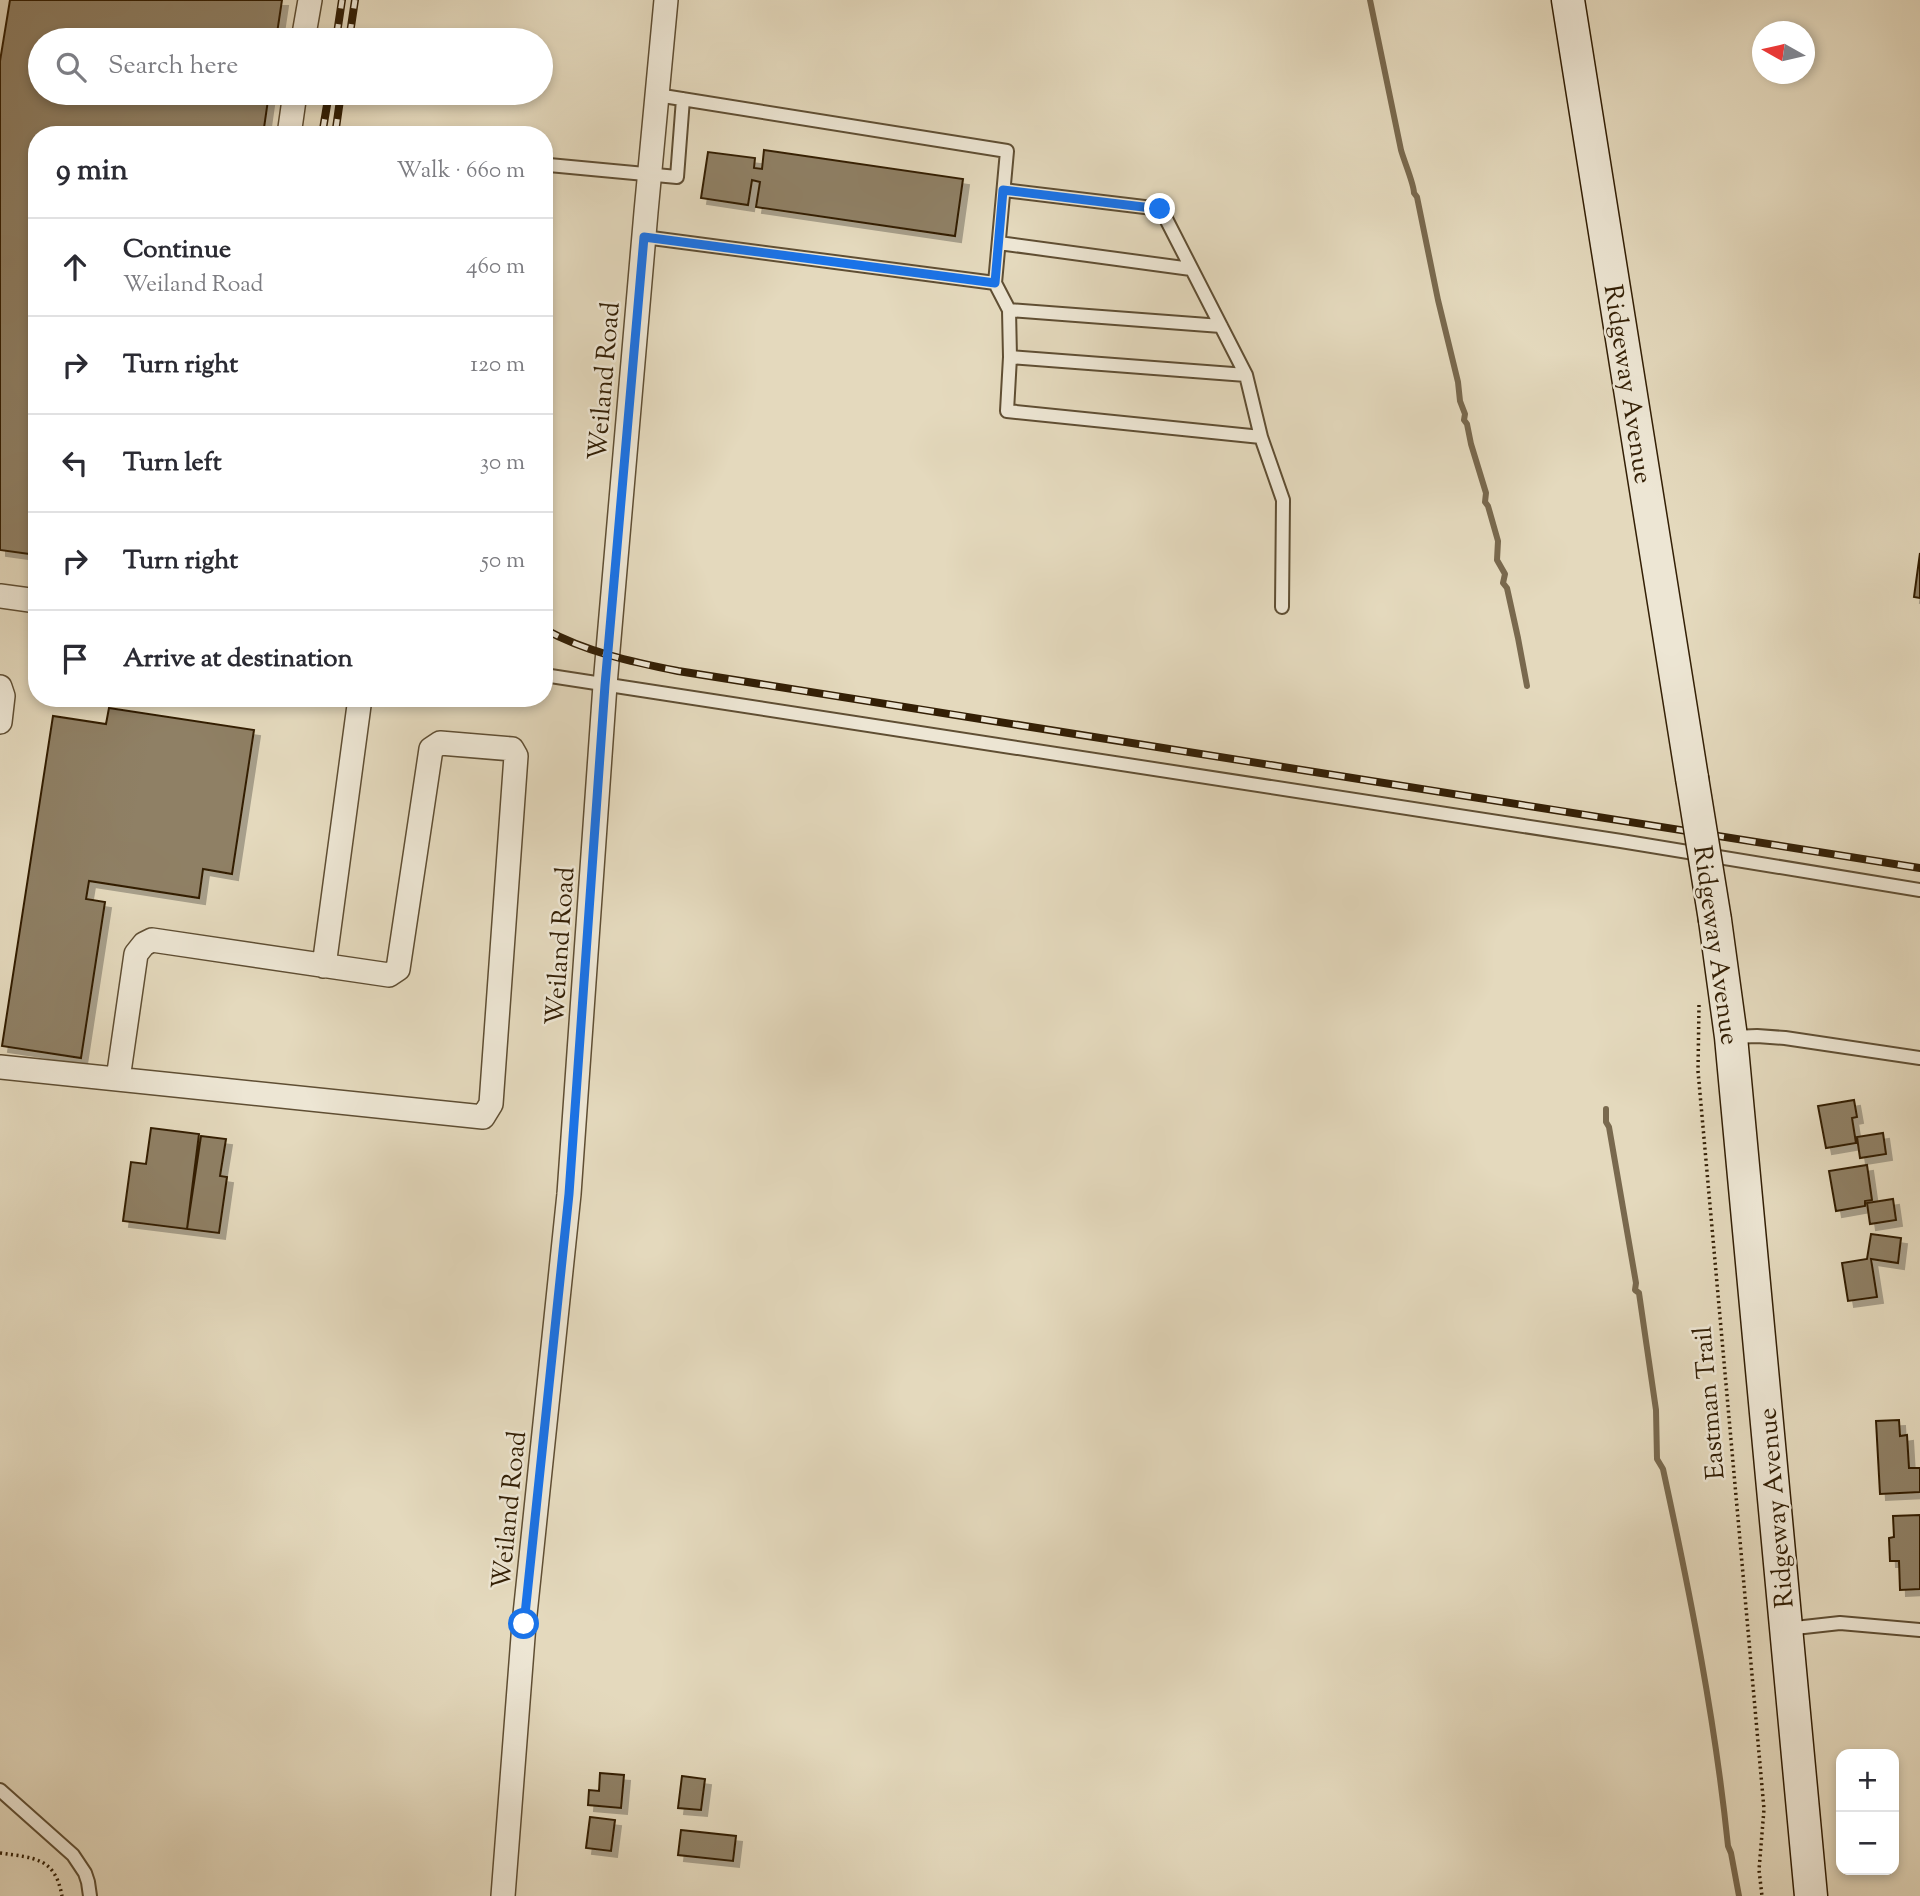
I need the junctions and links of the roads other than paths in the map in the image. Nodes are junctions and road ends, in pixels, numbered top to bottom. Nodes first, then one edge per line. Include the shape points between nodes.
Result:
1 (310, 0) edge
2 (666, 0) edge
3 (1568, 0) edge
4 (305, 28) edge
5 (657, 95) junction
6 (683, 99) junction
7 (293, 105) edge
8 (290, 126) edge
9 (553, 165) edge
10 (649, 174) junction
11 (1003, 190) junction
12 (644, 237) junction
13 (999, 243) junction
14 (1191, 269) junction
15 (995, 283) junction
16 (1009, 310) junction
17 (1221, 326) junction
18 (1010, 357) junction
19 (1246, 374) junction
20 (1261, 437) junction
21 (0, 596) edge
22 (28, 600) edge
23 (1282, 607) dead end
24 (553, 676) edge
25 (605, 685) junction
26 (0, 687) edge
27 (359, 707) edge
28 (0, 722) edge
29 (1920, 890) edge
30 (324, 965) junction
31 (1731, 1037) junction
32 (1920, 1058) edge
33 (0, 1067) edge
34 (118, 1079) junction
35 (1786, 1629) junction
36 (1920, 1630) edge
37 (0, 1790) edge
38 (90, 1896) edge
39 (503, 1896) edge
40 (1811, 1896) edge

1 - 4 street
2 - 5 street, Weiland Road
3 - 31 main road, Ridgeway Avenue, bridge
5 - 6 lane
5 - 10 street, Weiland Road
6 - 10 lane via 677,177
6 - 11 lane via 1007,151
7 - 8 street
9 - 10 lane
10 - 12 street, Weiland Road
11 - 13 lane
11 - 14 lane via 1160,209
12 - 15 lane
12 - 25 street, Weiland Road
13 - 14 lane
13 - 15 lane
14 - 17 lane
15 - 16 lane
16 - 17 lane
16 - 18 lane
17 - 19 lane
18 - 19 lane
18 - 20 lane via 1007,411
19 - 20 lane
20 - 23 lane via 1283,500
21 - 22 street
24 - 25 lane
25 - 29 lane
25 - 39 street, Weiland Road via 569,1194 524,1624
26 - 28 street
27 - 30 street
30 - 34 street via 152,940 144,944 136,954
30 - 34 street via 389,975 398,969 430,749 440,743 512,749 516,756 491,1104 483,1117
31 - 32 lane via 1785,1038
31 - 35 main road, Ridgeway Avenue
33 - 34 street
35 - 36 lane via 1840,1623
35 - 40 main road, Ridgeway Avenue
37 - 38 lane via 73,1855 85,1873

